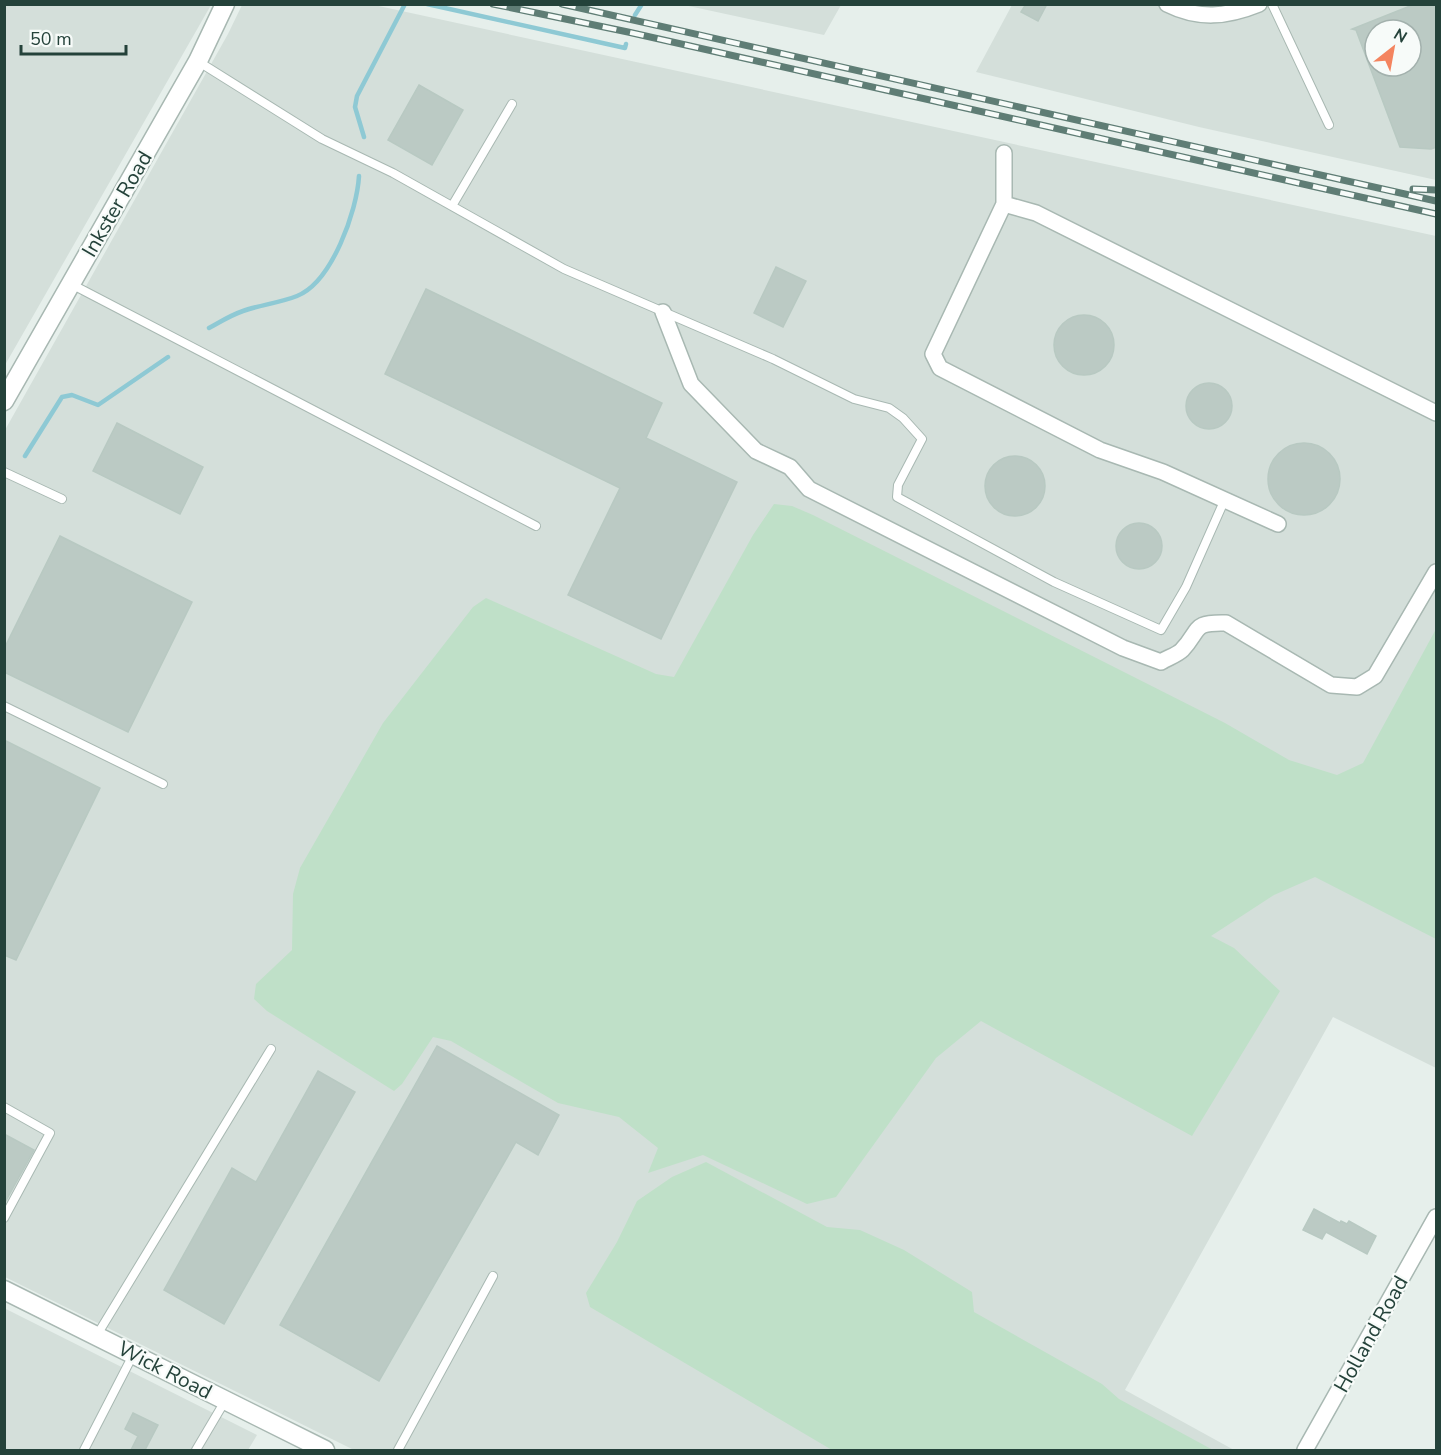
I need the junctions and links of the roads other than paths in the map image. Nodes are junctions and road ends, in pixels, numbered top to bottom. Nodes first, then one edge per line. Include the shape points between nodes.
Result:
1 (1167, 4) edge
2 (1259, 4) edge
3 (1272, 4) edge
4 (221, 6) edge
5 (198, 61) junction
6 (512, 104) dead end
7 (1329, 125) dead end
8 (1005, 153) dead end
9 (1004, 204) junction
10 (452, 206) junction
11 (71, 284) junction
12 (663, 312) junction
13 (4, 401) edge
14 (1437, 413) edge
15 (4, 472) edge
16 (62, 499) dead end
17 (1225, 499) junction
18 (1278, 524) dead end
19 (536, 526) dead end
20 (1437, 572) edge
21 (4, 706) edge
22 (163, 784) dead end
23 (271, 1049) dead end
24 (4, 1107) edge
25 (1437, 1217) edge
26 (4, 1218) edge
27 (493, 1276) dead end
28 (4, 1290) edge
29 (96, 1336) junction
30 (133, 1354) junction
31 (225, 1401) junction
32 (84, 1450) edge
33 (196, 1450) edge
34 (325, 1450) edge
35 (398, 1450) edge
36 (1305, 1450) edge

1 - 2 street via 1205,16 1224,15
3 - 7 lane
4 - 5 street, Inkster Road
5 - 10 lane via 322,139
5 - 11 street, Inkster Road
6 - 10 lane
8 - 9 street
9 - 14 street via 1036,213
9 - 17 street via 933,354 940,368 1100,450
10 - 12 lane via 564,269
11 - 13 street, Inkster Road
11 - 19 lane
12 - 17 lane via 854,399 889,408 922,439 898,485 897,497 1054,582 1161,630 1186,587
12 - 20 street via 691,384 756,451 790,467 808,489 1123,648 1161,662 1181,651 1196,628 1209,622 1226,623 1331,685 1357,687 1375,676
15 - 16 lane
17 - 18 street
21 - 22 lane
23 - 29 lane
24 - 26 lane via 50,1133
25 - 36 street, Holland Road
27 - 35 lane
28 - 29 street, Wick Road
29 - 30 street, Wick Road
30 - 31 street, Wick Road
30 - 32 lane
31 - 33 lane
31 - 34 street, Wick Road

